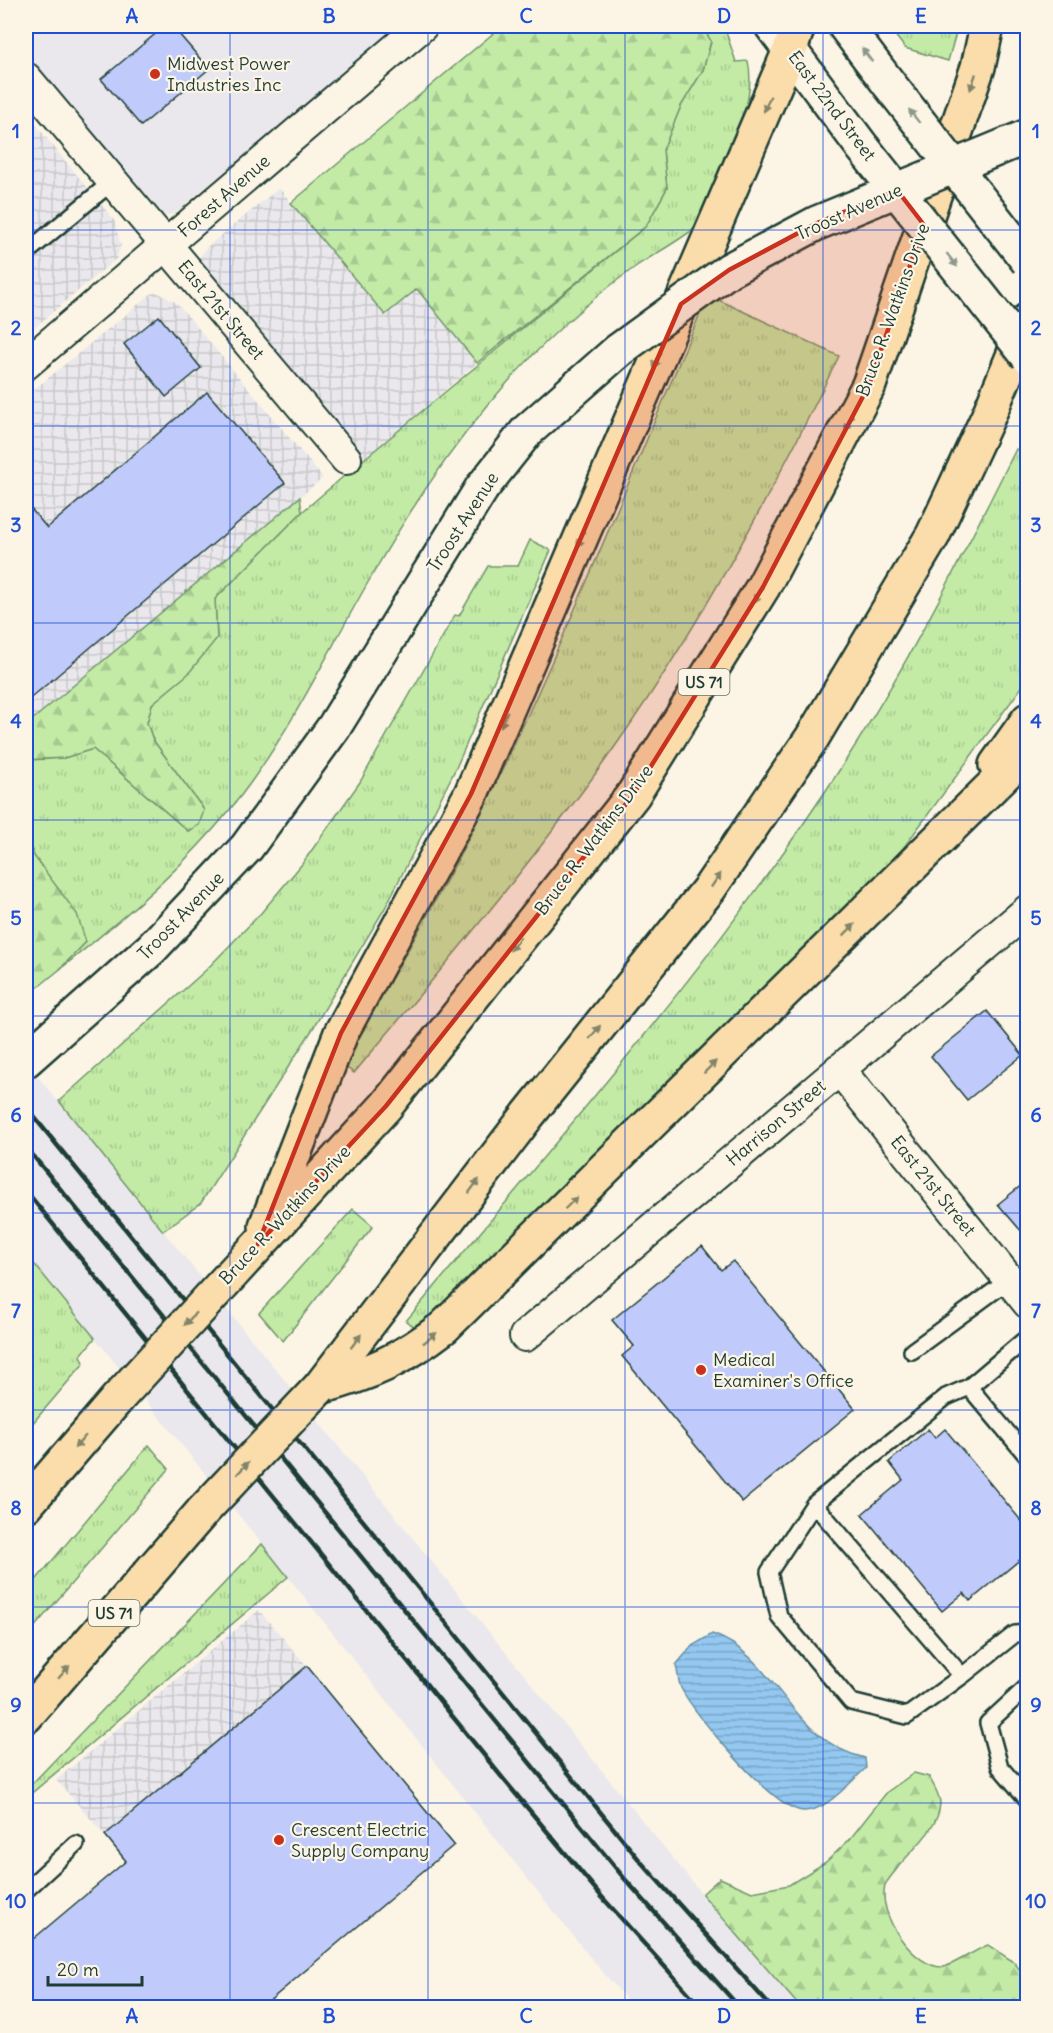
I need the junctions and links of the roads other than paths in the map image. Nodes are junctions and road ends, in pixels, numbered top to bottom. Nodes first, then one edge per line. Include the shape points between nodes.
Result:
1 (422, 26) edge
2 (845, 26) edge
3 (987, 26) edge
4 (786, 34) edge
5 (26, 78) edge
6 (1028, 136) edge
7 (113, 182) junction
8 (166, 246) junction
9 (26, 253) edge
10 (1028, 261) edge
11 (1028, 320) edge
12 (1028, 356) edge
13 (26, 364) edge
14 (346, 459) dead end
15 (1028, 720) edge
16 (1028, 751) edge
17 (954, 822) junction
18 (1028, 910) edge
19 (26, 1060) edge
20 (839, 1069) junction
21 (258, 1244) junction
22 (1009, 1280) junction
23 (1028, 1303) edge
24 (525, 1336) dead end
25 (1028, 1337) edge
26 (912, 1351) dead end
27 (320, 1387) junction
28 (969, 1387) junction
29 (1028, 1457) edge
30 (814, 1504) junction
31 (26, 1505) edge
32 (1028, 1633) edge
33 (962, 1676) junction
34 (1028, 1686) edge
35 (26, 1716) edge
36 (1028, 1800) edge
37 (76, 1844) dead end
38 (26, 1890) edge

1 - 8 street, Forest Avenue
10 -> 2 main road, bridge
3 -> 21 highway, Bruce R. Watkins Drive / US 71 via 978,67 869,385 763,587 633,795 386,1106
4 -> 12 main road, East 22nd Street, bridge via 863,148
4 -> 21 highway via 471,794 341,1033
5 - 7 street, East 21st Street
6 - 19 main road, Troost Avenue, bridge via 817,223 729,270 619,350 536,423 482,488 334,727 247,847 151,949
7 - 8 street, East 21st Street
7 - 9 lane
8 - 13 street, Forest Avenue
8 - 14 street, East 21st Street
27 -> 11 highway, US 71 via 528,1115 709,889 812,738 933,535
15 - 17 highway
16 - 17 highway
27 -> 17 highway via 369,1374 410,1353 444,1327
18 - 20 street, Harrison Street
20 - 22 street, East 21st Street
20 - 24 street, Harrison Street
21 -> 31 highway, Bruce R. Watkins Drive / US 71, bridge
22 - 23 street, East 21st Street
22 - 26 lane
25 - 28 lane
35 -> 27 highway, US 71, bridge via 203,1511
28 - 29 lane
28 - 30 lane via 946,1397
30 - 33 lane
30 - 33 lane via 769,1572 779,1616 851,1702 908,1716
32 - 33 lane via 1015,1634
34 - 36 lane via 988,1723 1000,1767
37 - 38 lane

